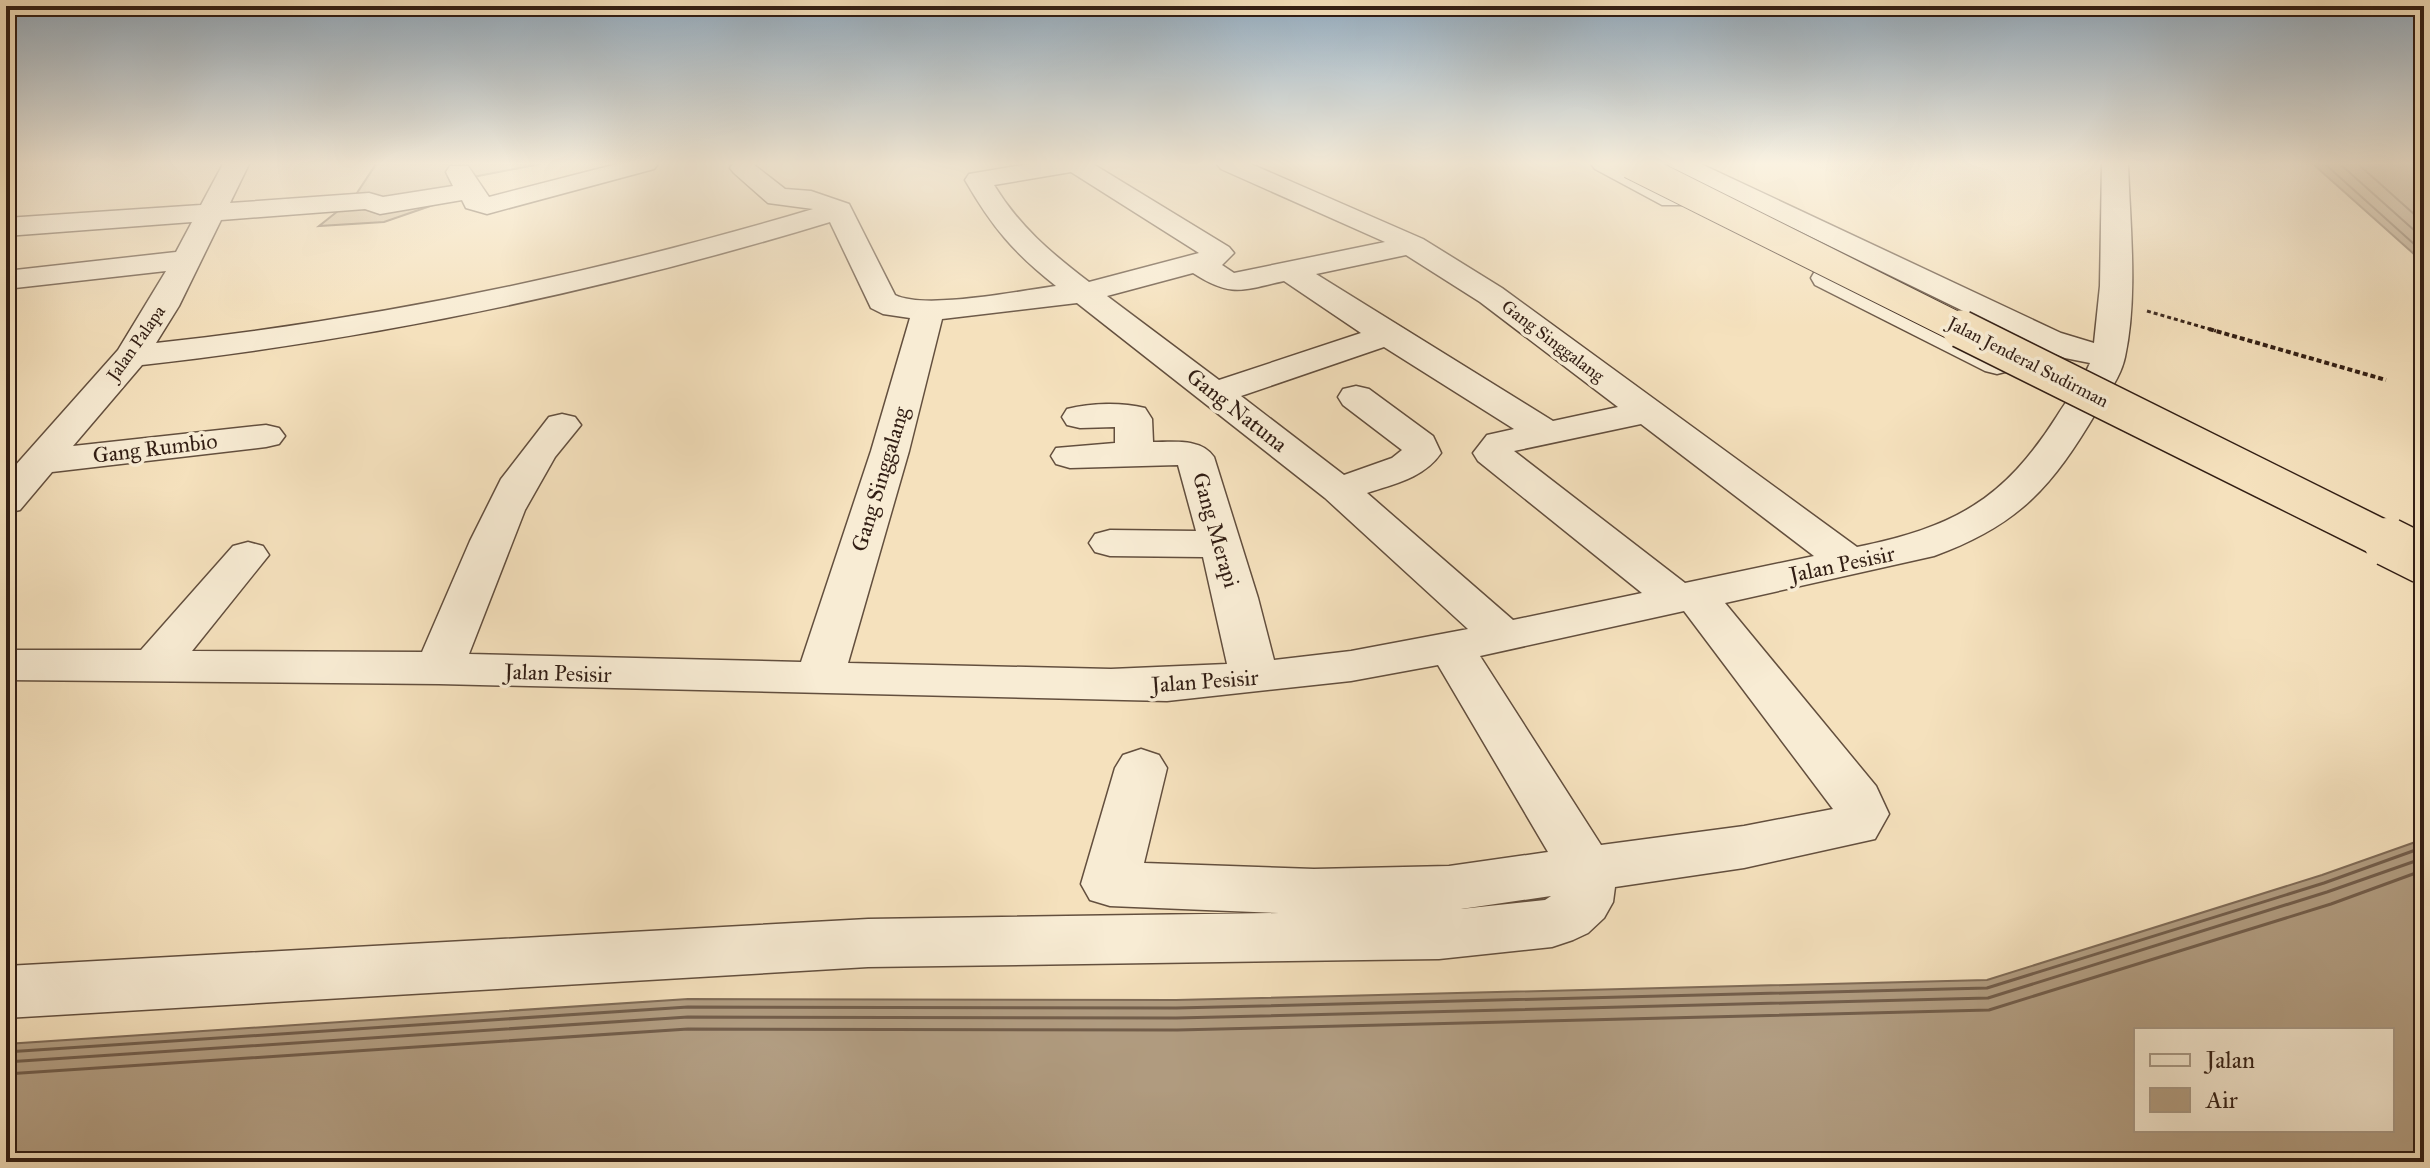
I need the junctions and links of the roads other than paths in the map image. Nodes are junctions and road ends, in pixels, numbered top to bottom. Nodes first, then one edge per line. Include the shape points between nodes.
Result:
1 (150, 219) edge
2 (210, 219) edge
3 (810, 219) edge
4 (843, 219) edge
5 (1001, 219) edge
6 (1163, 219) edge
7 (1353, 219) edge
8 (1711, 219) edge
9 (1740, 219) edge
10 (1770, 219) edge
11 (1795, 219) edge
12 (2115, 219) edge
13 (9, 235) edge
14 (1413, 245) junction
15 (186, 260) junction
16 (1198, 263) junction
17 (1288, 270) junction
18 (6, 280) edge
19 (1081, 293) junction
20 (928, 311) junction
21 (1387, 335) junction
22 (2109, 355) junction
23 (131, 356) junction
24 (1216, 393) junction
25 (1356, 397) dead end
26 (2081, 406) junction
27 (1650, 411) junction
28 (1080, 417) dead end
29 (562, 425) dead end
30 (1547, 433) junction
31 (266, 436) dead end
32 (1134, 453) junction
33 (1070, 456) dead end
34 (44, 461) junction
35 (1339, 490) junction
36 (6, 501) edge
37 (2424, 538) edge
38 (1110, 543) dead end
39 (1218, 544) junction
40 (248, 555) dead end
41 (2424, 560) edge
42 (1849, 562) junction
43 (1685, 596) junction
44 (1504, 636) junction
45 (1450, 646) junction
46 (824, 662) junction
47 (155, 665) junction
48 (439, 668) junction
49 (13, 672) edge
50 (1254, 678) junction
51 (1141, 768) dead end
52 (1588, 871) junction
53 (6, 992) edge

1 - 13 street
2 - 15 street, Jalan Palapa
3 - 23 street via 707,249 447,310 353,328
4 - 20 street via 882,301
5 - 19 street, Gang Natuna
6 - 16 street via 1219,253
7 - 14 street, Gang Singgalang
8 - 26 street
9 - 41 main road, Jalan Jenderal Sudirman, bridge
10 - 37 main road, Jalan Jenderal Sudirman
11 - 22 street via 2049,340
12 - 22 street, Jalan Pesisir
14 - 17 street
14 - 27 street, Gang Singgalang
15 - 18 street
15 - 23 street, Jalan Palapa
16 - 17 street via 1229,282
16 - 19 street
17 - 21 street
19 - 20 street
19 - 24 street, Gang Natuna
20 - 46 street, Gang Singgalang
21 - 24 street
21 - 30 street
22 - 26 street, Jalan Pesisir
23 - 34 street, Jalan Palapa
24 - 35 street, Gang Natuna
25 - 35 street via 1420,444 1422,453 1406,466
26 - 42 street, Jalan Pesisir via 2058,446 2016,496 1989,518 1950,538
27 - 30 street
27 - 42 street, Gang Singgalang
28 - 32 street via 1132,416
29 - 48 street via 538,453 501,520
30 - 43 street via 1500,443 1492,453
31 - 34 street, Gang Rumbio
32 - 33 street, Gang Merapi
32 - 39 street, Gang Merapi via 1195,457
34 - 36 street, Jalan Palapa
35 - 44 street, Gang Natuna
38 - 39 street
39 - 50 street, Gang Merapi
40 - 47 street
42 - 43 street, Jalan Pesisir
43 - 44 street, Jalan Pesisir
43 - 52 street via 1857,800 1860,820 1842,830
44 - 45 street, Jalan Pesisir
45 - 50 street, Jalan Pesisir
45 - 52 street
46 - 48 street, Jalan Pesisir
46 - 50 street, Jalan Pesisir via 1139,685
47 - 48 street, Jalan Pesisir
47 - 49 street, Jalan Pesisir
51 - 52 street via 1110,884 1389,890
52 - 53 street via 1584,902 1552,923 1439,935 868,943

